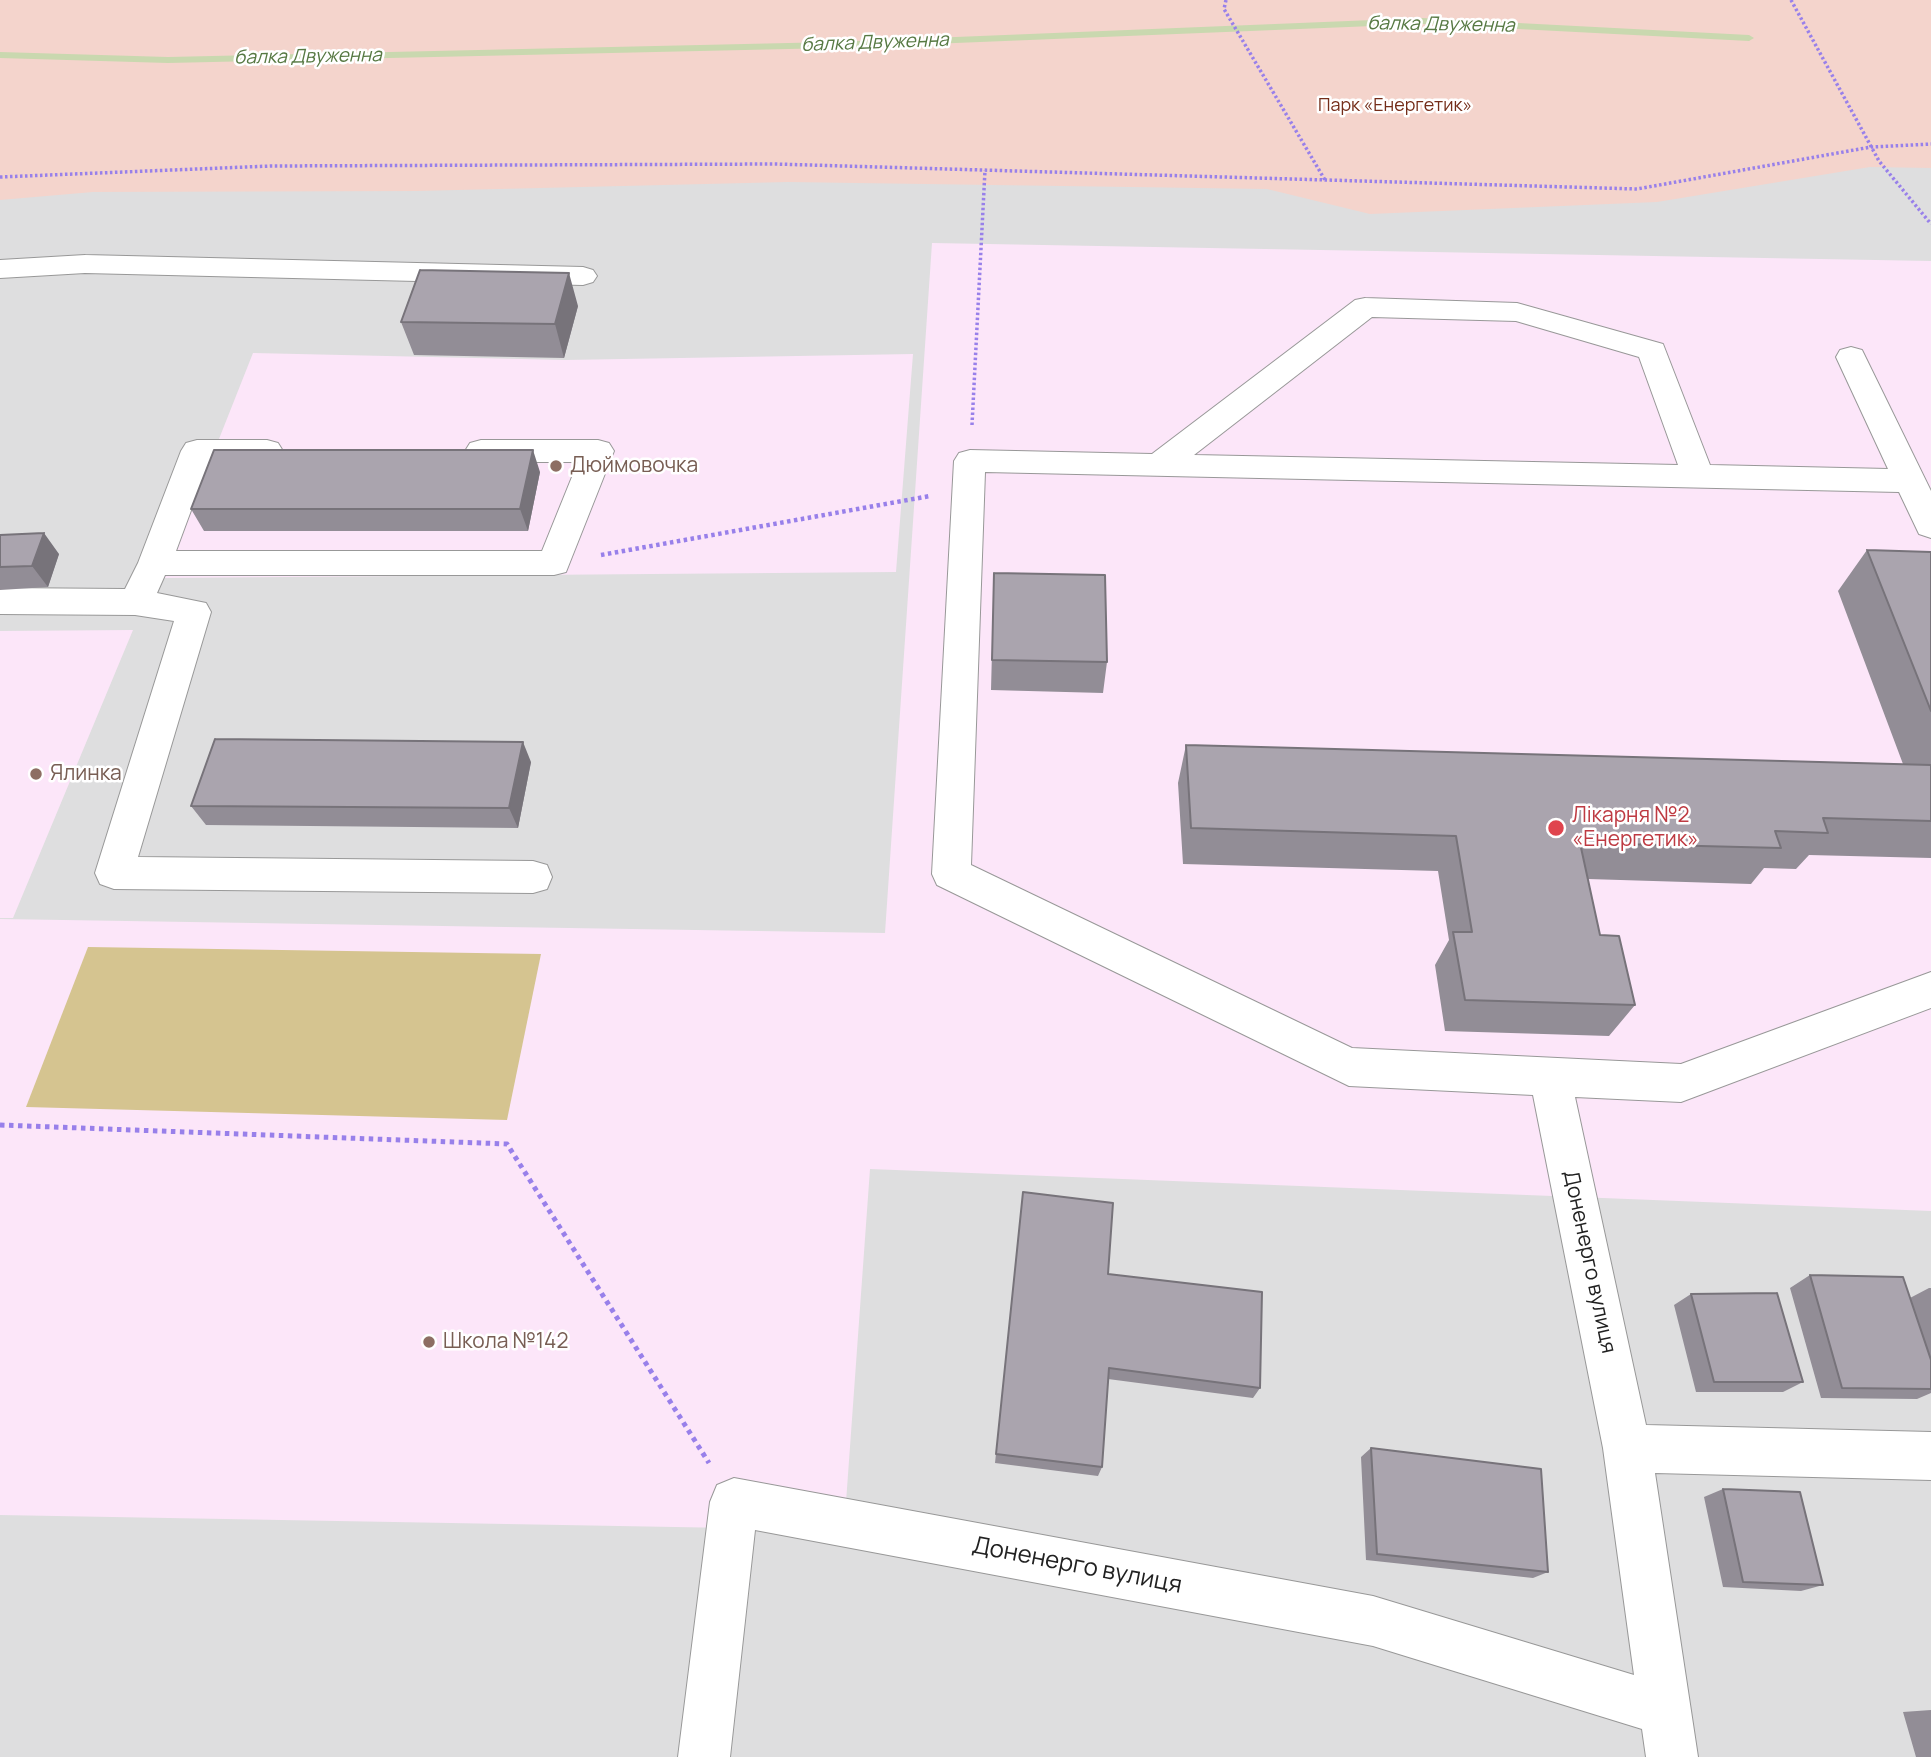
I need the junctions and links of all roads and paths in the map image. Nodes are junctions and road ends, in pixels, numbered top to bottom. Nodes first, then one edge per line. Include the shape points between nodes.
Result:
1 (1226, 0) edge
2 (1791, 0) edge
3 (1931, 144) edge
4 (1871, 147) junction
5 (985, 170) junction
6 (0, 177) edge
7 (1325, 180) junction
8 (1931, 224) edge
9 (0, 269) edge
10 (583, 276) dead end
11 (1851, 358) dead end
12 (293, 451) edge
13 (446, 451) edge
14 (1160, 465) junction
15 (969, 475) junction
16 (1698, 476) junction
17 (1910, 481) junction
18 (1931, 526) edge
19 (155, 563) junction
20 (554, 563) junction
21 (0, 601) edge
22 (135, 601) junction
23 (533, 877) dead end
24 (1931, 990) edge
25 (1550, 1077) junction
26 (0, 1125) edge
27 (1628, 1448) junction
28 (1931, 1456) edge
29 (734, 1502) junction
30 (1668, 1734) edge
31 (704, 1757) edge

1 - 7 path via 1224,9
2 - 4 path
3 - 4 path
4 - 7 path via 1637,189
4 - 8 path
5 - 6 path via 775,164 298,166
5 - 7 path
5 - 15 path
9 - 10 street via 85,264
11 - 17 street
12 - 19 street via 197,451
13 - 20 street via 597,451
14 - 15 street
14 - 16 street
14 - 16 street via 1365,307 1517,312 1652,351
15 - 20 path
15 - 25 street via 951,874 1349,1067
16 - 17 street
17 - 18 street
19 - 20 street
19 - 22 street
21 - 22 street
22 - 23 street via 194,612 114,873
24 - 25 street via 1681,1083
25 - 27 street, Доненерго вулиця
26 - 29 path via 507,1144
27 - 28 street
27 - 30 street, Доненерго вулиця
29 - 30 street, Доненерго вулиця via 1373,1621
29 - 31 street

